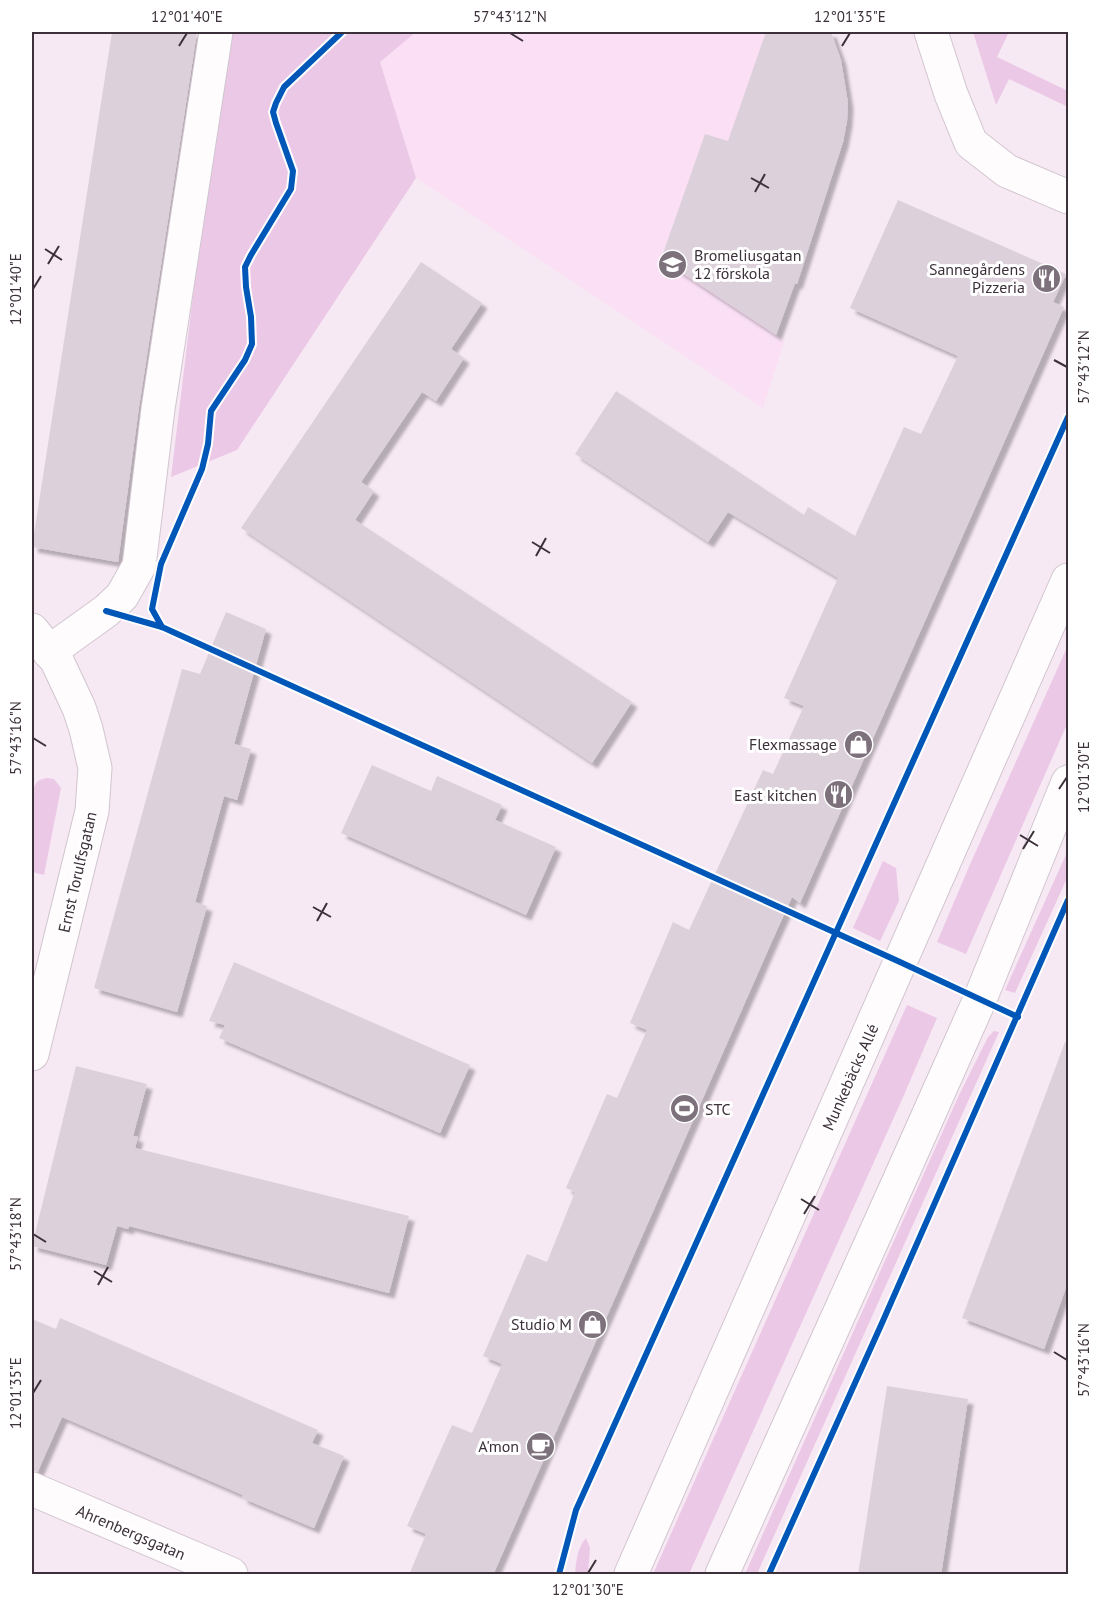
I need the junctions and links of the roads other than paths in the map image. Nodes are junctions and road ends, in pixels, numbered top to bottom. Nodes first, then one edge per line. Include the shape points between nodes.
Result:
1 (216, 32) edge
2 (931, 32) edge
3 (1068, 196) edge
4 (1068, 580) edge
5 (40, 641) edge
6 (1068, 782) edge
7 (32, 1054) edge
8 (32, 1489) edge
9 (231, 1575) edge
10 (631, 1575) edge
11 (722, 1575) edge

1 - 5 street via 158,410 139,566 122,596 106,611
2 - 3 street via 971,143 1007,171
4 - 10 street, Munkebäcks Allé
5 - 7 street, Ernst Torulfsgatan via 57,661 80,708 95,768 92,810
6 - 11 street via 980,999
8 - 9 street, Ahrenbergsgatan

